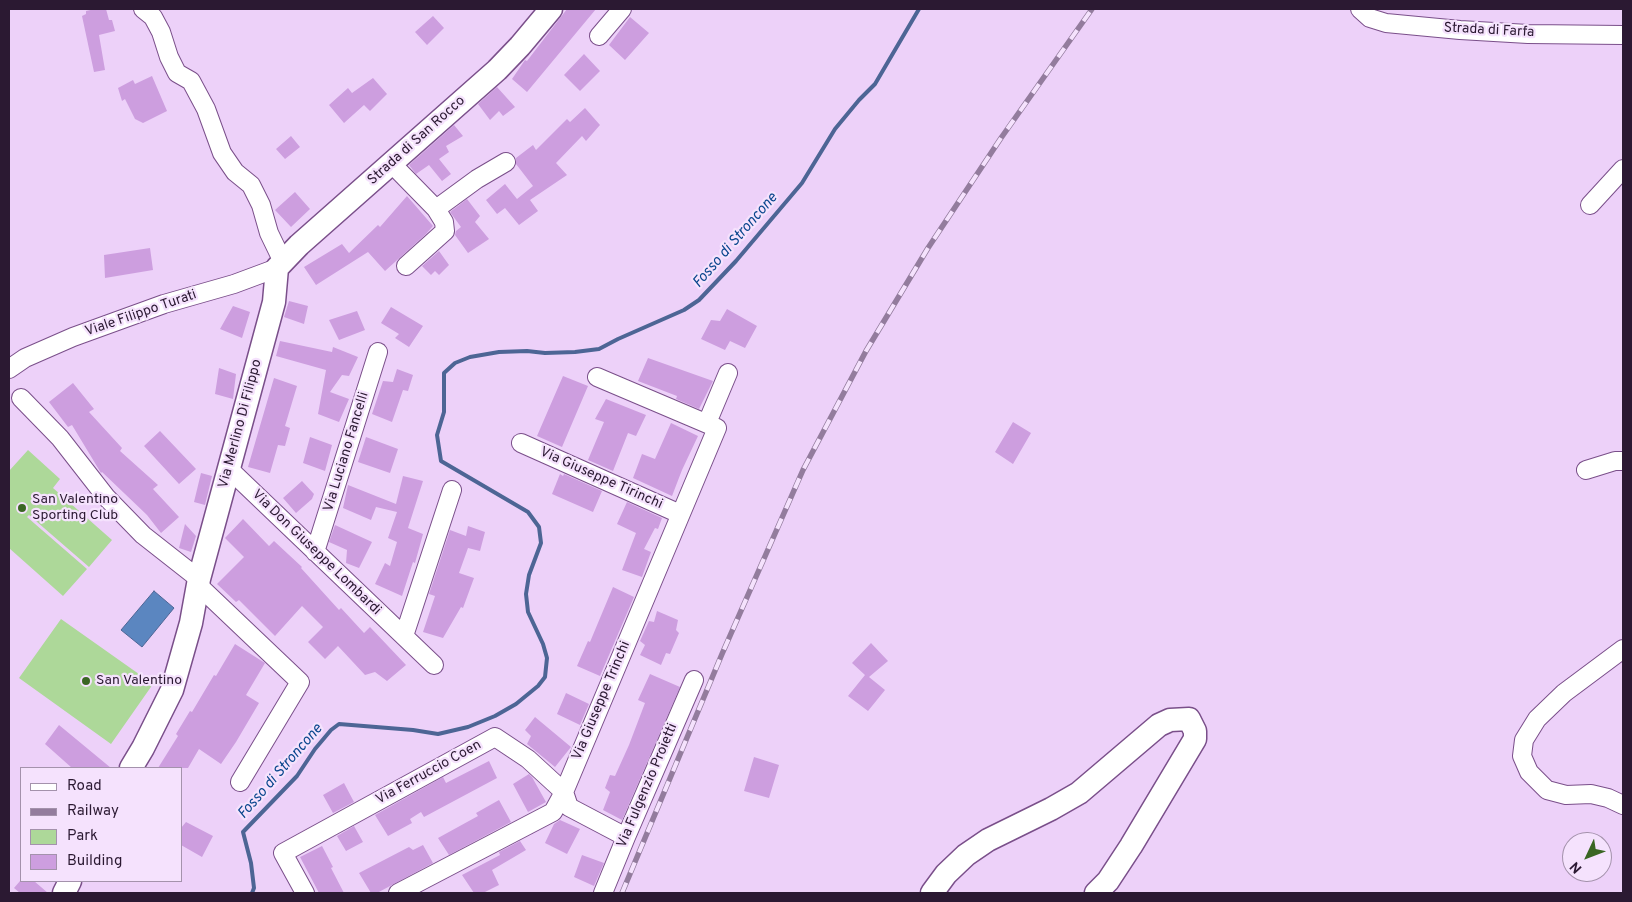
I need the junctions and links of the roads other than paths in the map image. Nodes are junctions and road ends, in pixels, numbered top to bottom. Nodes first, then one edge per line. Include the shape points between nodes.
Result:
1 (143, 9) edge
2 (551, 9) edge
3 (622, 9) edge
4 (1360, 9) edge
5 (1623, 35) edge
6 (599, 36) dead end
7 (506, 162) dead end
8 (391, 163) junction
9 (1623, 168) edge
10 (1590, 205) dead end
11 (436, 208) junction
12 (280, 265) junction
13 (406, 266) dead end
14 (378, 352) dead end
15 (9, 369) edge
16 (728, 373) dead end
17 (598, 377) dead end
18 (21, 398) dead end
19 (712, 425) junction
20 (521, 443) dead end
21 (1623, 461) edge
22 (229, 470) junction
23 (1586, 470) dead end
24 (452, 490) dead end
25 (680, 514) junction
26 (315, 552) junction
27 (199, 582) junction
28 (404, 636) junction
29 (1623, 650) edge
30 (434, 665) dead end
31 (694, 680) dead end
32 (131, 767) edge
33 (240, 782) dead end
34 (564, 792) junction
35 (1623, 806) edge
36 (626, 837) junction
37 (305, 893) edge
38 (398, 893) edge
39 (603, 893) edge
40 (932, 893) edge
41 (1096, 893) edge

1 - 12 street via 153,17 161,32 177,73 192,81 222,153 235,172 251,185 261,205
2 - 8 main road, Strada di San Rocco via 508,58
3 - 6 street
4 - 5 street, Strada di Farfa via 1370,18 1386,23 1528,34
7 - 11 street
8 - 11 street
8 - 12 main road, Strada di San Rocco
9 - 10 street
11 - 13 street via 445,231
12 - 15 street, Viale Filippo Turati via 234,284 164,304 82,334 25,358
12 - 22 main road, Via Merlino Di Filippo via 274,302
14 - 26 street, Via Luciano Fancelli
16 - 19 street, Via Giuseppe Trinchi
17 - 19 street
18 - 27 street via 60,438 106,497
19 - 25 street, Via Giuseppe Trinchi
20 - 25 street, Via Giuseppe Tirinchi
21 - 23 street
22 - 26 street, Via Don Giuseppe Lombardi
22 - 27 main road, Via Merlino Di Filippo
24 - 28 street
25 - 34 street, Via Giuseppe Trinchi
26 - 28 street, Via Don Giuseppe Lombardi
27 - 32 main road, Via Merlino Di Filippo via 172,690
27 - 33 street via 300,682
28 - 30 street, Via Don Giuseppe Lombardi
29 - 35 street via 1564,693 1537,719 1524,740 1522,756 1529,772 1547,790 1566,795 1592,794
31 - 36 street, Via Fulgenzio Proietti
34 - 36 street, Via Ferruccio Coen via 569,807
34 - 37 street, Via Ferruccio Coen via 528,759 495,738 283,853
34 - 38 street, Via Giuseppe Trinchi via 553,812
36 - 39 street, Via Fulgenzio Proietti
40 - 41 main road via 966,855 988,840 1079,793 1159,725 1170,720 1189,719 1196,731 1195,739 1108,881

